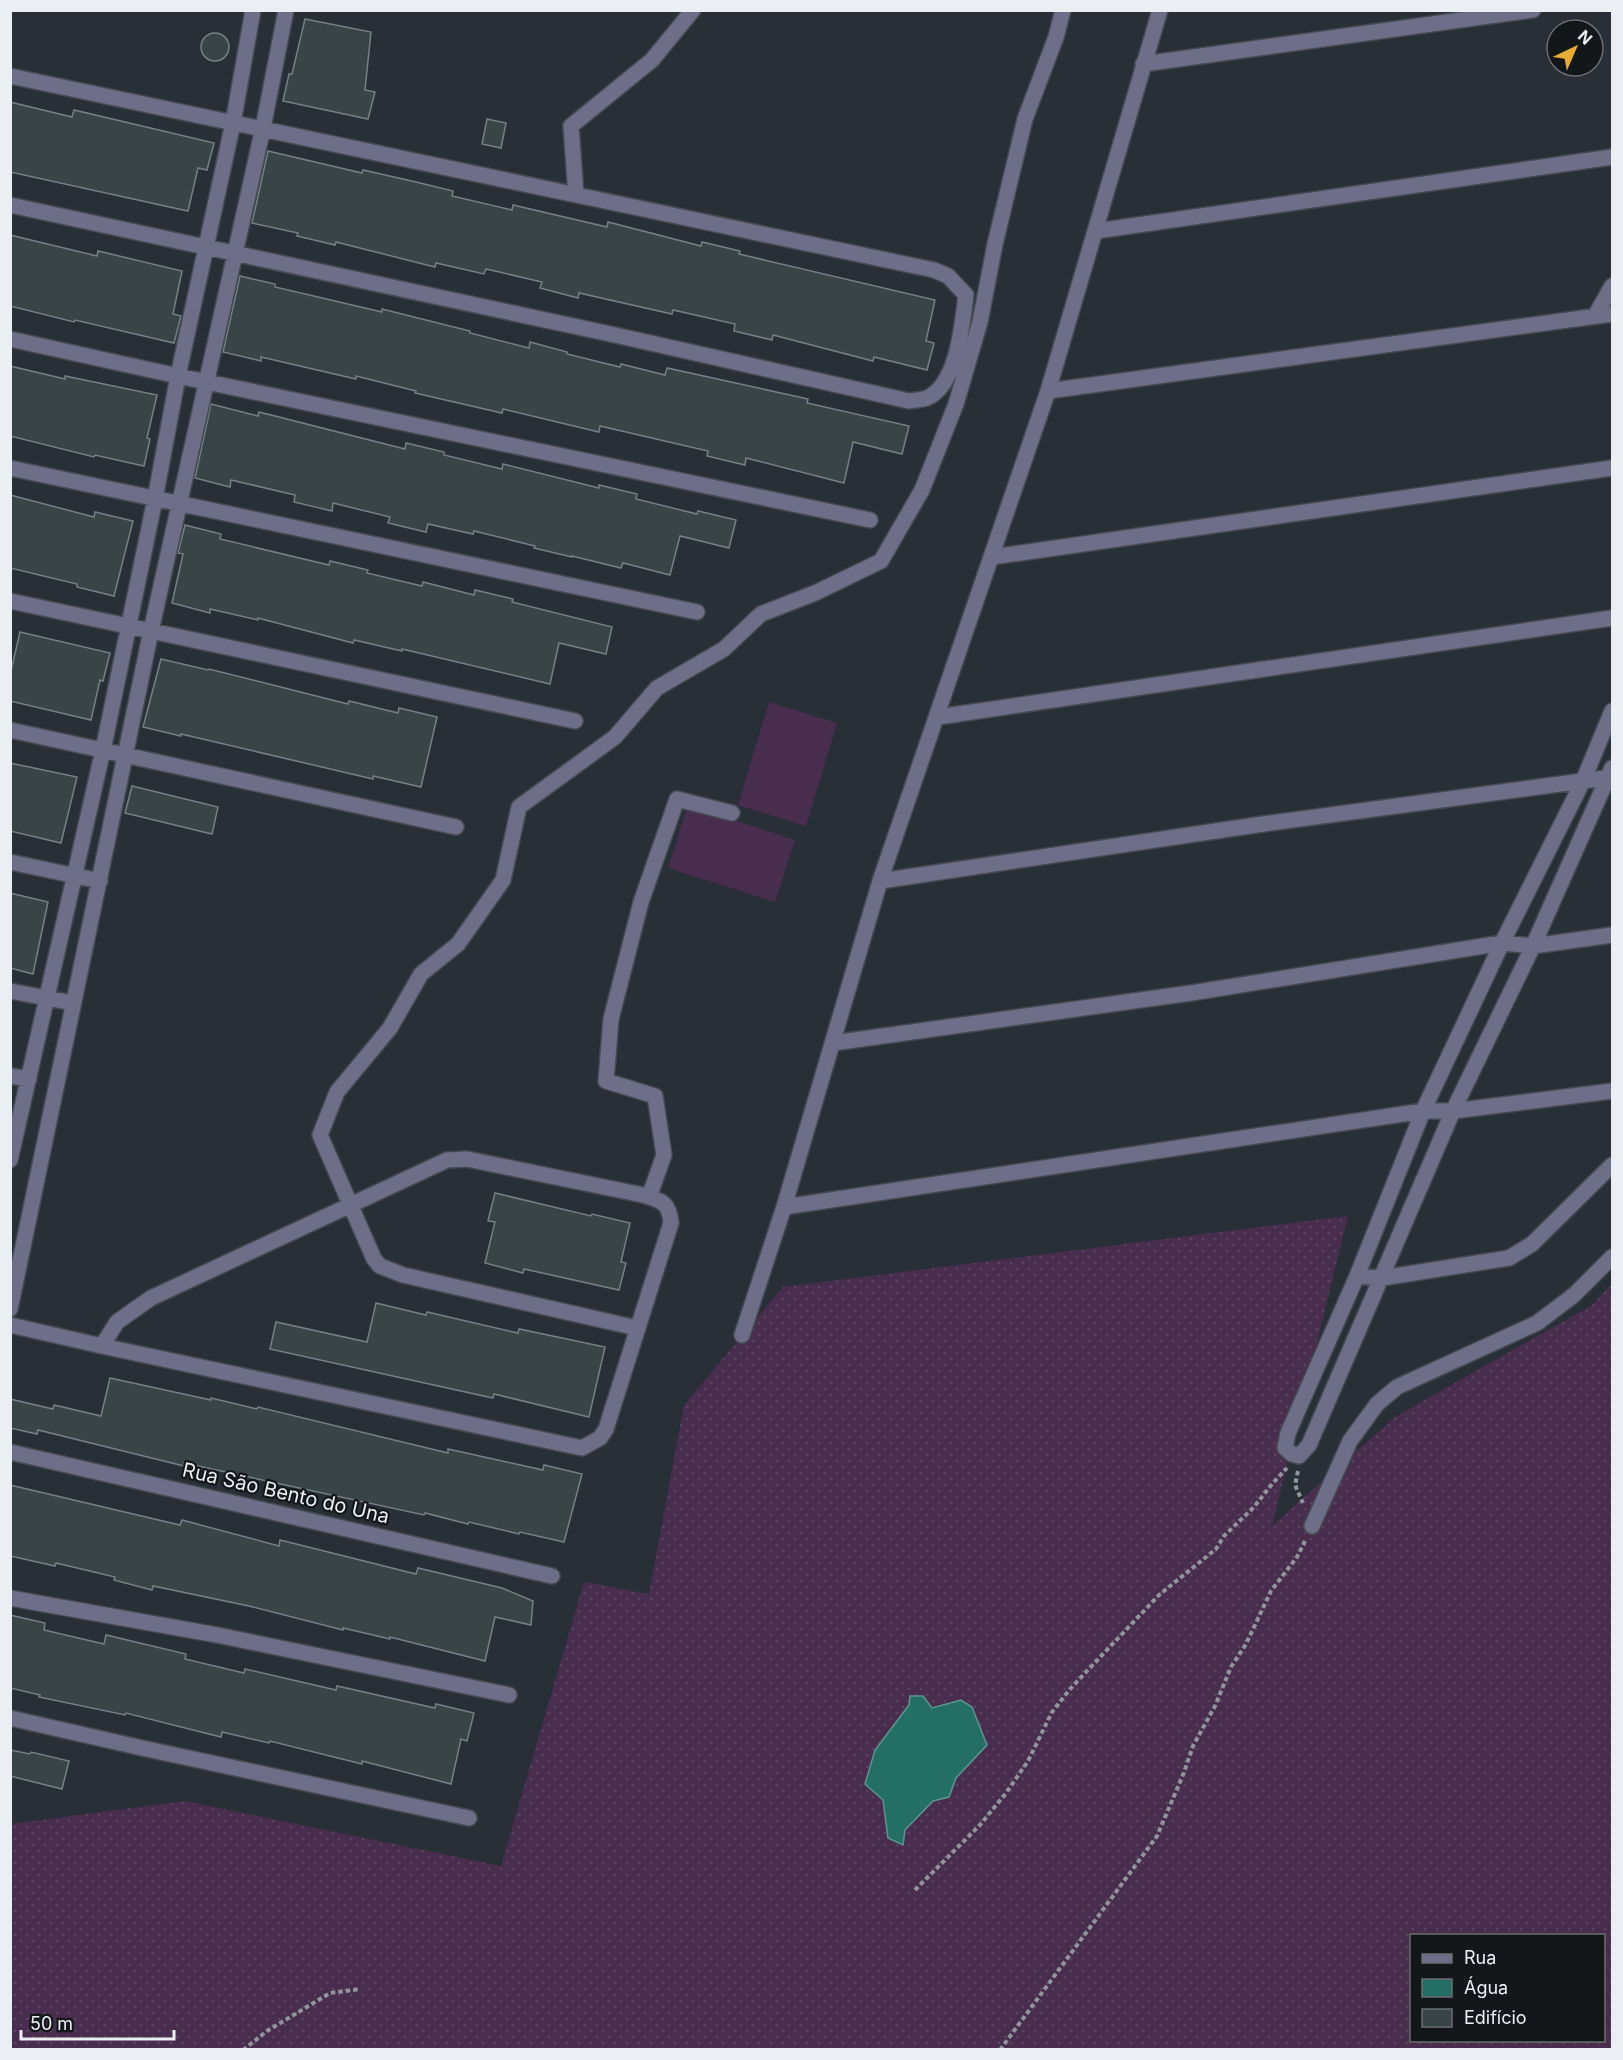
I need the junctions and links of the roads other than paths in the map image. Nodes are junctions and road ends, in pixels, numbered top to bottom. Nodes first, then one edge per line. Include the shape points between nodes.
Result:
1 (253, 10) edge
2 (286, 10) edge
3 (693, 10) edge
4 (1063, 10) edge
5 (1160, 10) edge
6 (1533, 10) edge
7 (1143, 64) junction
8 (10, 76) edge
9 (233, 123) junction
10 (263, 128) junction
11 (1612, 157) edge
12 (576, 195) junction
13 (10, 205) edge
14 (1096, 231) junction
15 (206, 248) junction
16 (235, 253) junction
17 (1612, 286) edge
18 (1612, 314) edge
19 (1595, 316) junction
20 (10, 339) edge
21 (178, 376) junction
22 (207, 382) junction
23 (1048, 392) junction
24 (10, 468) edge
25 (1612, 468) edge
26 (154, 500) junction
27 (180, 503) junction
28 (870, 520) dead end
29 (992, 557) junction
30 (10, 601) edge
31 (698, 612) dead end
32 (1612, 618) edge
33 (128, 626) junction
34 (151, 630) junction
35 (1612, 711) edge
36 (938, 717) junction
37 (575, 721) dead end
38 (10, 730) edge
39 (103, 750) junction
40 (127, 754) junction
41 (1611, 774) edge
42 (1582, 781) junction
43 (732, 813) dead end
44 (456, 827) dead end
45 (10, 862) edge
46 (74, 874) junction
47 (99, 881) junction
48 (880, 881) junction
49 (1612, 935) edge
50 (1502, 943) junction
51 (1533, 946) junction
52 (10, 991) edge
53 (47, 999) junction
54 (73, 1004) junction
55 (833, 1043) junction
56 (10, 1076) edge
57 (29, 1079) junction
58 (1612, 1091) edge
59 (1423, 1111) junction
60 (1453, 1111) junction
61 (10, 1160) edge
62 (1612, 1165) edge
63 (649, 1197) junction
64 (350, 1204) junction
65 (784, 1207) junction
66 (1612, 1257) edge
67 (1357, 1276) junction
68 (1382, 1278) junction
69 (10, 1310) edge
70 (10, 1324) edge
71 (637, 1328) junction
72 (742, 1335) dead end
73 (102, 1346) junction
74 (10, 1452) edge
75 (1312, 1526) road end
76 (552, 1576) dead end
77 (10, 1598) edge
78 (509, 1695) dead end
79 (10, 1718) edge
80 (469, 1818) dead end

1 - 9 street
2 - 10 street
3 - 12 street via 652,60 571,126
4 - 64 street via 1025,119 994,244 980,322 956,404 922,490 881,561 761,614 724,649 657,688 615,737 519,807 503,880 458,944 421,974 390,1028 337,1092 320,1135
5 - 7 street
6 - 7 street
7 - 14 street
8 - 9 street
9 - 10 street
9 - 15 street
10 - 12 street
10 - 16 street
11 - 14 street
12 - 16 street via 948,276 966,295 950,372 927,398 909,401
13 - 15 street
14 - 23 street
15 - 16 street
15 - 21 street
16 - 22 street
17 - 19 street
18 - 19 street
19 - 23 street
20 - 21 street
21 - 22 street
21 - 26 street
22 - 27 street
22 - 28 street
23 - 29 street
24 - 26 street
25 - 29 street
26 - 27 street
26 - 33 street
27 - 31 street
27 - 34 street
29 - 36 street
30 - 33 street
32 - 36 street
33 - 34 street
33 - 39 street
34 - 37 street
34 - 40 street
35 - 42 street
36 - 48 street
38 - 39 street
39 - 40 street
39 - 46 street
40 - 44 street
40 - 47 street
41 - 42 street
41 - 51 street
42 - 48 street
42 - 50 street
43 - 63 street via 677,799 641,902 611,1019 606,1082 655,1096 664,1155
45 - 46 street
46 - 47 street
46 - 53 street
47 - 54 street
48 - 55 street
49 - 51 street
50 - 51 street
50 - 55 street via 1191,993
50 - 59 street
51 - 60 street
52 - 53 street
53 - 54 street
53 - 57 street
54 - 69 street
55 - 65 street
56 - 57 street
57 - 61 street
58 - 60 street
59 - 60 street
59 - 65 street
59 - 67 street
60 - 68 street
62 - 68 street via 1532,1244 1509,1258
63 - 64 street via 467,1159 447,1160
63 - 71 street via 667,1206 671,1223
64 - 71 street via 374,1259 390,1271
64 - 73 street via 151,1298 117,1322
65 - 72 street
66 - 75 street via 1574,1295 1537,1323 1397,1387 1377,1404 1350,1441
67 - 68 street
67 - 68 street via 1285,1443 1292,1454 1303,1453 1309,1445
70 - 73 street
71 - 73 street via 606,1429 600,1438 582,1448
74 - 76 street, Rua São Bento do Una
77 - 78 street via 217,1635
79 - 80 street

